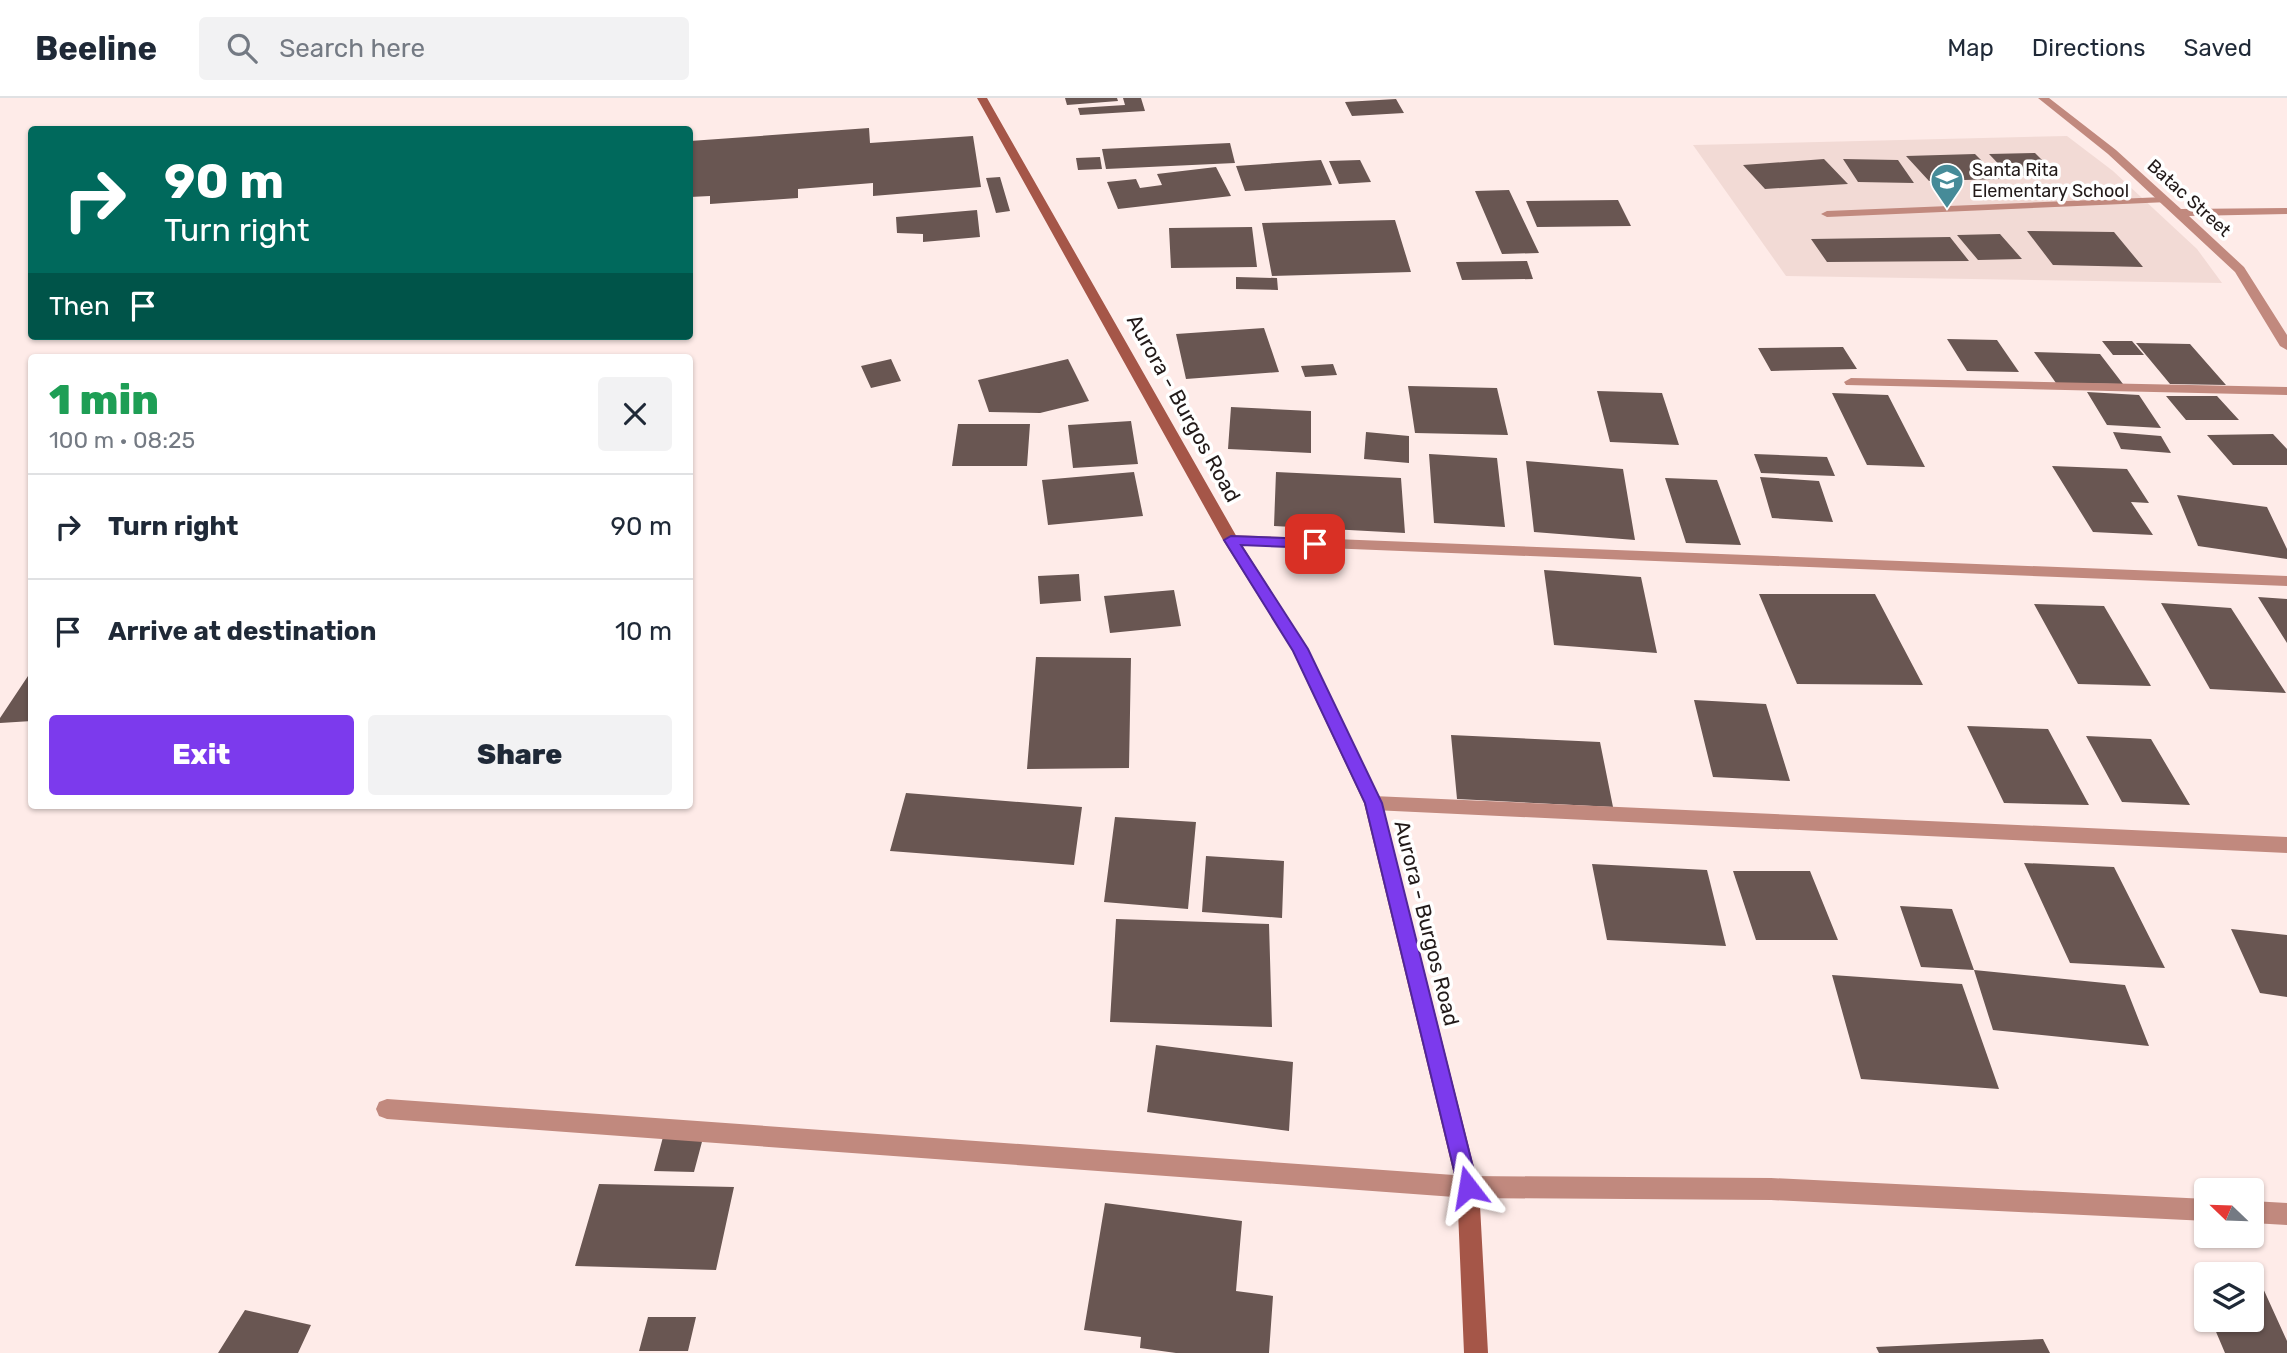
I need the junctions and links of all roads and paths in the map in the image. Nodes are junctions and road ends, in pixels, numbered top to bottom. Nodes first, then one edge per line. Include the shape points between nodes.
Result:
1 (982, 98) edge
2 (2043, 98) edge
3 (2164, 200) junction
4 (2287, 211) edge
5 (2180, 213) junction
6 (1827, 214) dead end
7 (2287, 346) edge
8 (1851, 382) dead end
9 (2287, 391) edge
10 (1231, 540) junction
11 (2287, 581) edge
12 (1373, 803) junction
13 (2287, 845) edge
14 (387, 1109) dead end
15 (1468, 1187) junction
16 (2194, 1209) edge
17 (2264, 1213) edge
18 (2287, 1214) edge
19 (1476, 1353) edge

1 - 10 main road, Aurora - Burgos Road
2 - 3 street, Batac Street
3 - 5 street, Batac Street
3 - 6 street
4 - 5 street
5 - 7 street, Batac Street via 2239,270
8 - 9 street
10 - 11 street
10 - 12 main road, Aurora - Burgos Road via 1300,649
12 - 13 street
12 - 15 main road, Aurora - Burgos Road
14 - 15 street
15 - 16 street via 1771,1189
15 - 19 main road, Aurora - Burgos Road
17 - 18 street

